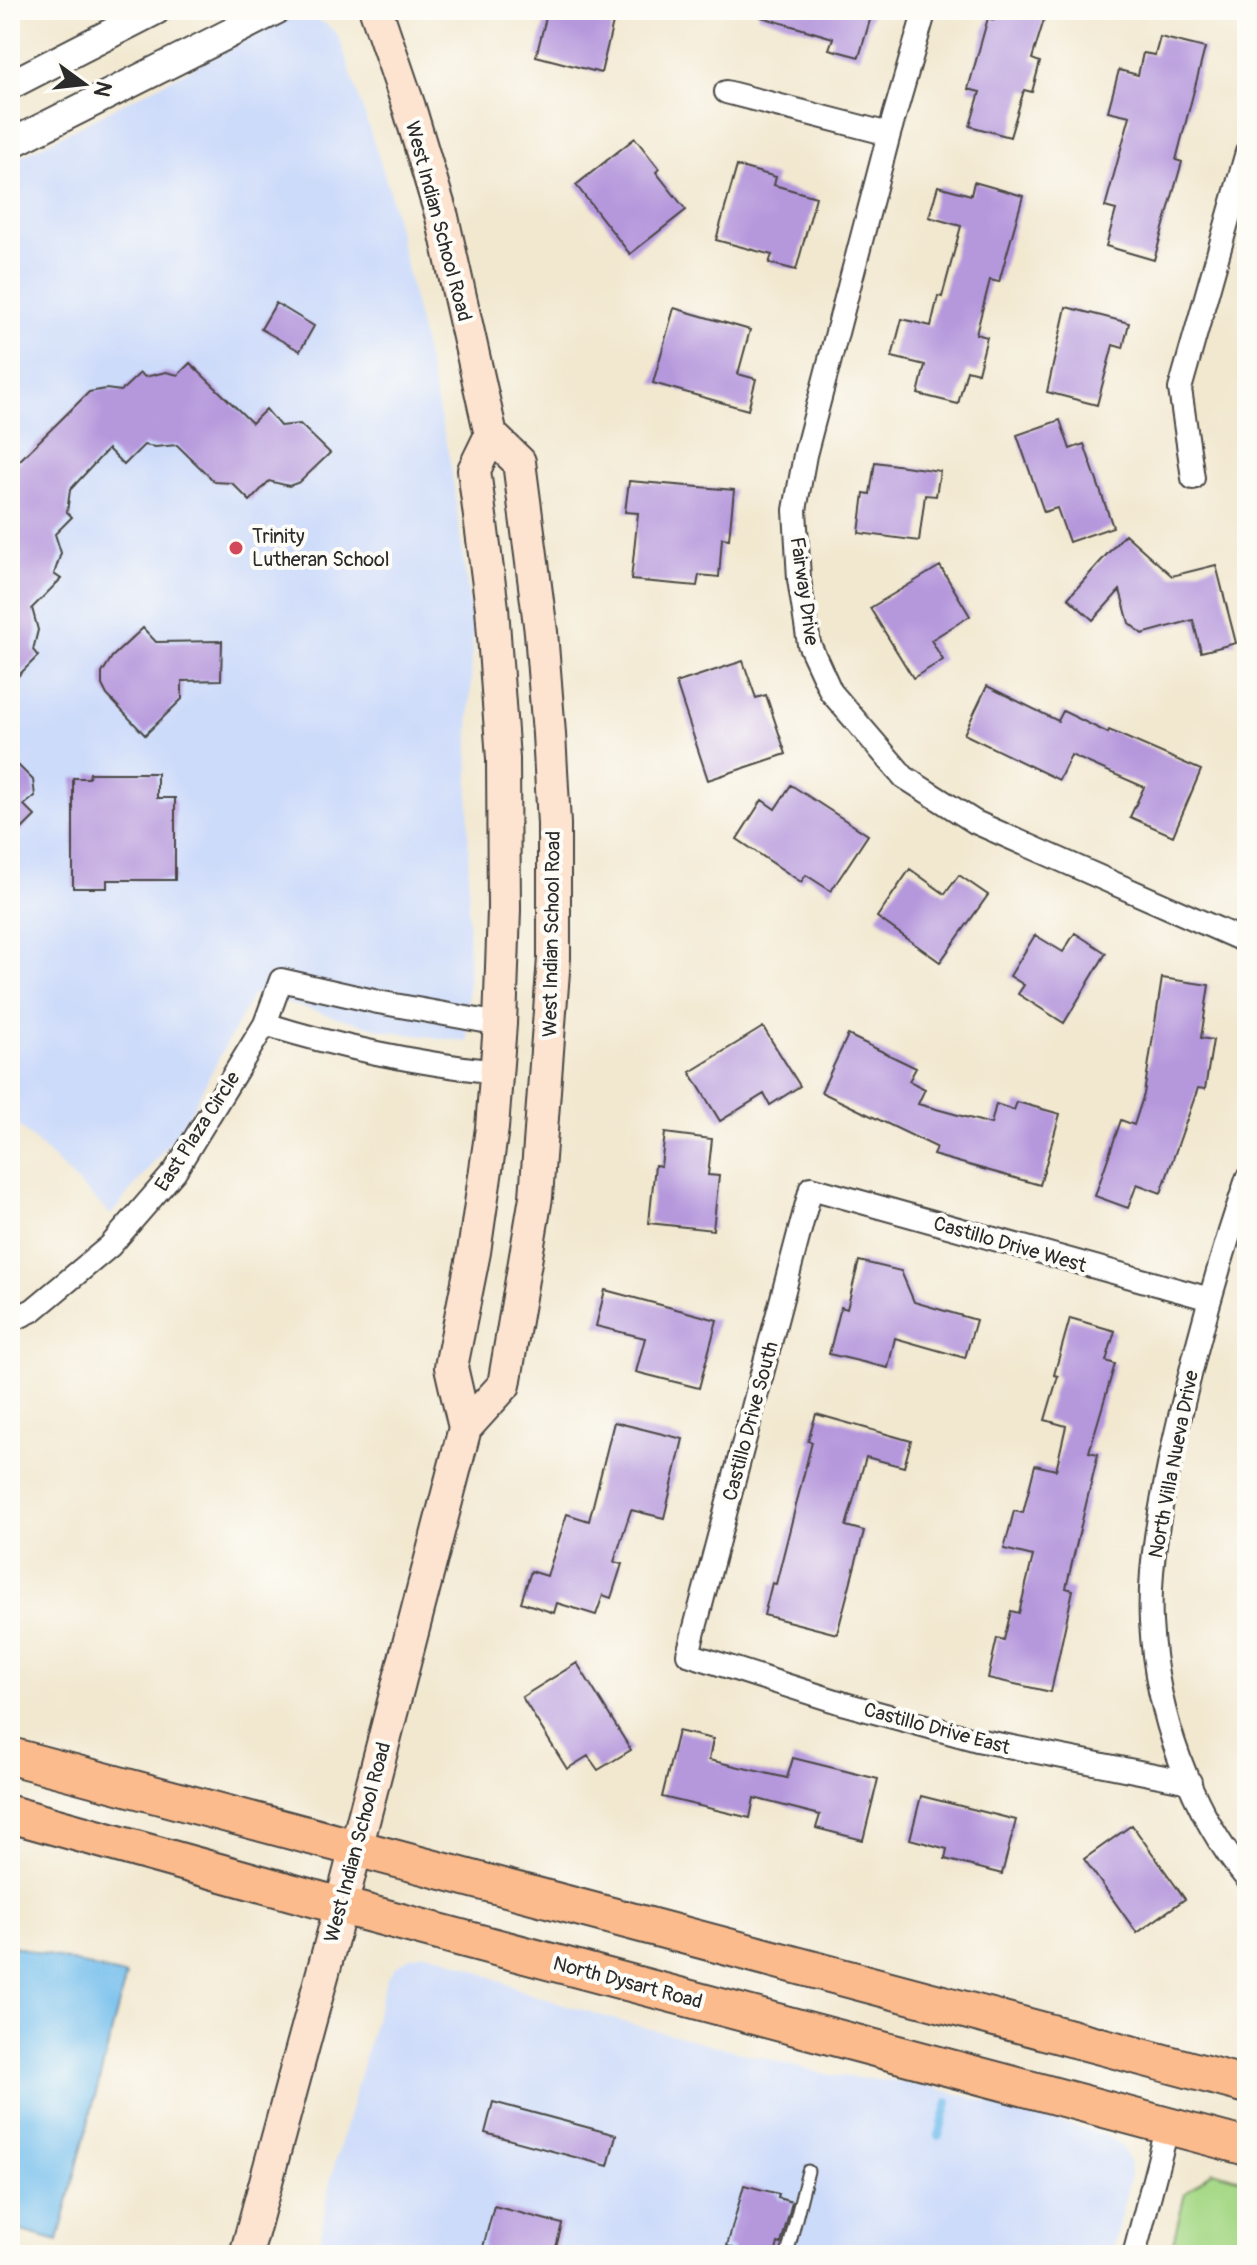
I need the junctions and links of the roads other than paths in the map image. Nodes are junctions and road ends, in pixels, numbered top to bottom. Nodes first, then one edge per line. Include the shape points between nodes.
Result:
1 (156, 10) edge
2 (276, 10) edge
3 (376, 10) edge
4 (925, 10) edge
5 (10, 85) edge
6 (726, 92) dead end
7 (889, 134) junction
8 (10, 144) edge
9 (1247, 152) edge
10 (491, 435) junction
11 (1193, 478) dead end
12 (1247, 942) edge
13 (265, 1024) junction
14 (500, 1024) junction
15 (496, 1072) junction
16 (1247, 1179) edge
17 (811, 1188) joint
18 (1210, 1299) junction
19 (10, 1321) edge
20 (465, 1428) junction
21 (688, 1654) joint
22 (10, 1756) edge
23 (1190, 1782) junction
24 (10, 1814) edge
25 (355, 1847) junction
26 (1247, 1879) edge
27 (341, 1906) junction
28 (1182, 2068) junction
29 (1247, 2085) edge
30 (1168, 2126) junction
31 (1247, 2147) edge
32 (808, 2171) dead end
33 (246, 2255) edge
34 (787, 2255) edge
35 (1134, 2255) edge

1 - 5 street
2 - 8 street
3 - 10 main road, West Indian School Road via 442,217
4 - 7 street, Fairway Drive
6 - 7 street
7 - 12 street, Fairway Drive via 795,510 809,644 831,692 904,777 975,822
9 - 11 street via 1180,389
10 - 14 main road, West Indian School Road via 474,470 492,608 503,759
10 - 20 main road, West Indian School Road via 519,462 529,525 549,734 554,958 536,1197 504,1385
13 - 14 street, East Plaza Circle via 281,980
13 - 15 street via 376,1054
13 - 19 street, East Plaza Circle via 175,1171 152,1199 100,1255 33,1310
14 - 15 main road, West Indian School Road
15 - 20 main road, West Indian School Road via 474,1252 451,1367
16 - 18 street, North Villa Nueva Drive
17 - 18 street, Castillo Drive West
17 - 21 street, Castillo Drive South
18 - 23 street, North Villa Nueva Drive via 1170,1463 1152,1575 1155,1664
20 - 25 main road, West Indian School Road
21 - 23 street, Castillo Drive East via 977,1740
22 - 25 main road
23 - 26 street, North Villa Nueva Drive via 1210,1824
24 - 27 main road, North Dysart Road
25 - 27 main road, West Indian School Road
25 - 28 main road
27 - 30 main road, North Dysart Road
27 - 33 main road, West Indian School Road
28 - 29 main road
28 - 30 main road
30 - 31 main road, North Dysart Road
30 - 35 street
32 - 34 lane

